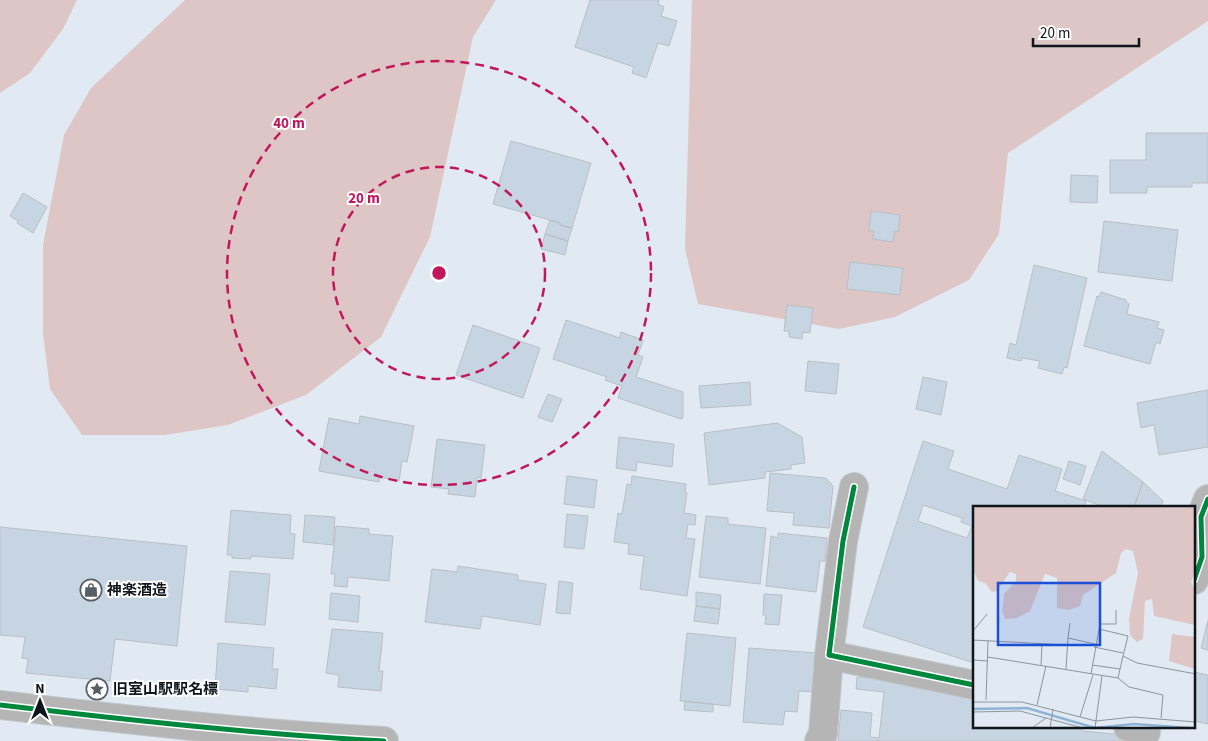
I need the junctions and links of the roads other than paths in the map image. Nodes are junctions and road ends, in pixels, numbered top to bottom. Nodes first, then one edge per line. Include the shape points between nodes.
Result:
1 (854, 487) dead end
2 (1208, 499) edge
3 (1201, 565) edge
4 (829, 655) junction
5 (973, 685) edge
6 (0, 705) edge
7 (384, 741) edge
8 (819, 741) edge

1 - 4 street via 843,541
2 - 3 street via 1201,517
4 - 5 street
4 - 8 street
6 - 7 street via 267,734

